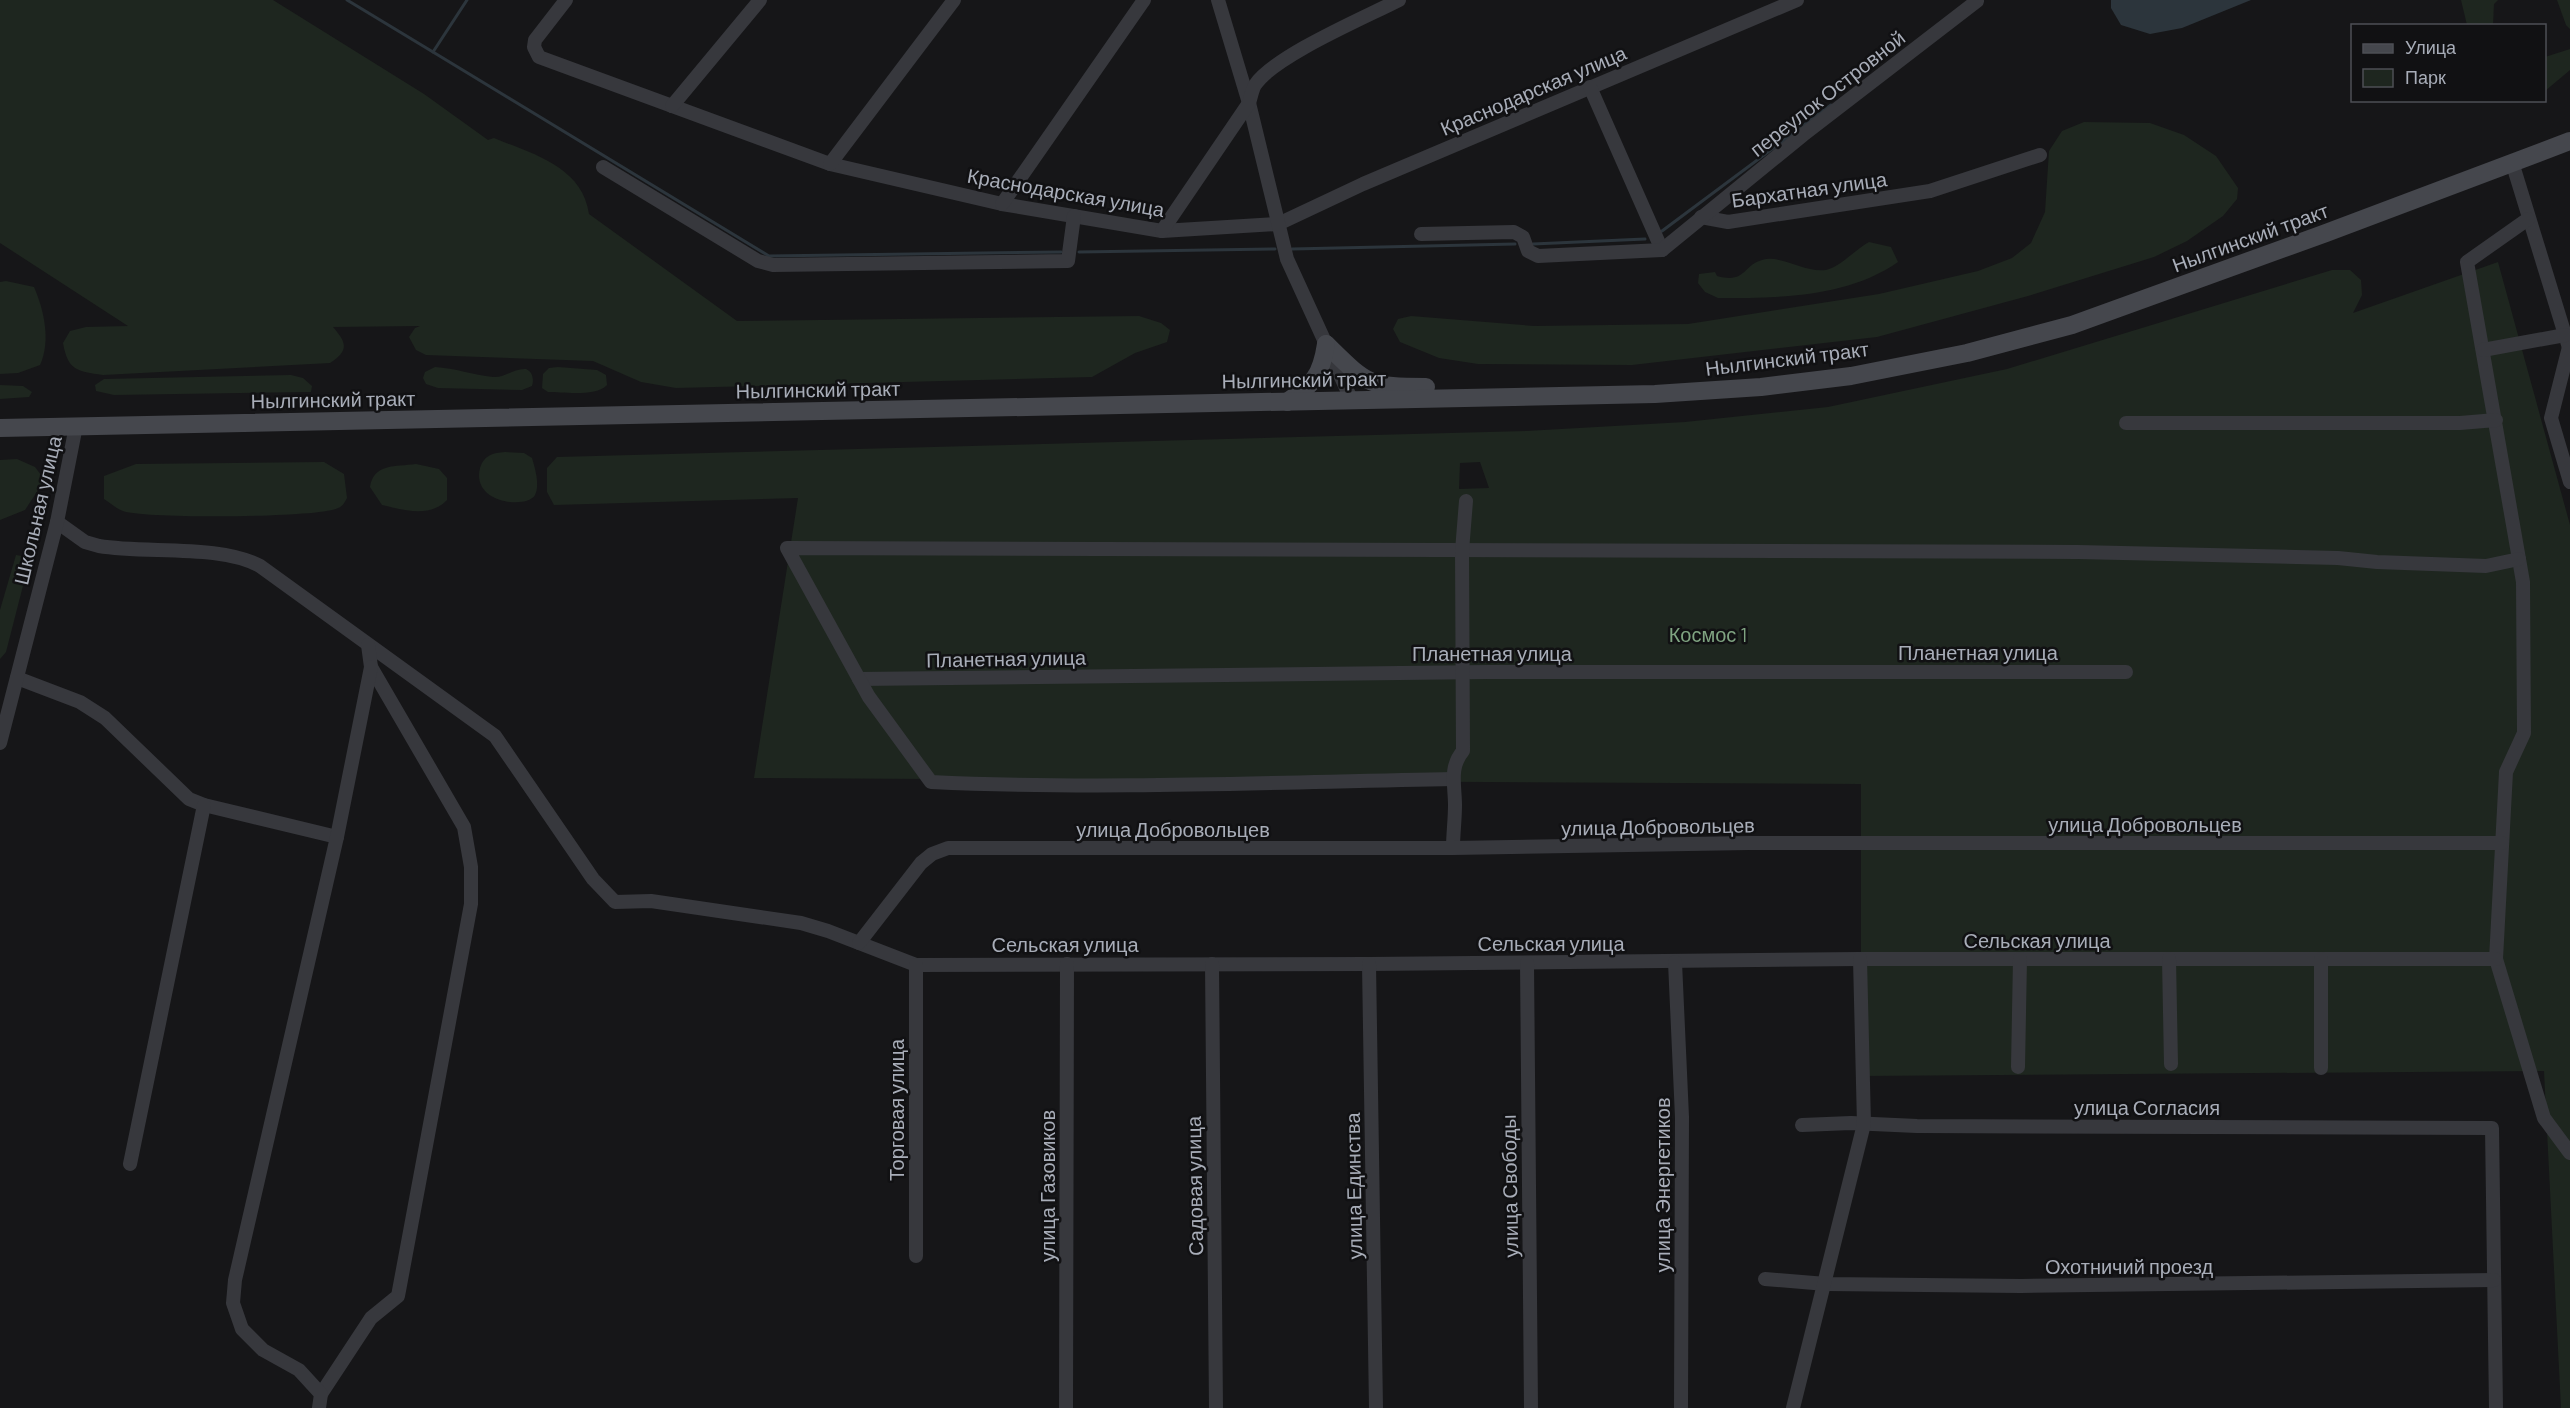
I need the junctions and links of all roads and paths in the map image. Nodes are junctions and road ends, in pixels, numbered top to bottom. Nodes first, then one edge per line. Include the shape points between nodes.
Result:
1 (566, 0) edge
2 (760, 0) edge
3 (954, 0) edge
4 (1144, 0) edge
5 (1218, 0) edge
6 (1399, 0) edge
7 (1797, 0) edge
8 (1977, 1) edge
9 (1590, 87) junction
10 (1249, 103) junction
11 (672, 106) junction
12 (2570, 141) edge
13 (2040, 155) dead end
14 (2512, 162) junction
15 (830, 164) junction
16 (603, 167) dead end
17 (1002, 204) junction
18 (1074, 216) junction
19 (1701, 217) junction
20 (2528, 219) junction
21 (1278, 224) junction
22 (1162, 231) junction
23 (1421, 234) dead end
24 (1662, 250) junction
25 (1326, 344) junction
26 (2568, 344) edge
27 (2483, 350) junction
28 (1626, 394) junction
29 (1352, 401) junction
30 (1287, 402) junction
31 (2496, 420) junction
32 (2126, 423) dead end
33 (76, 426) junction
34 (0, 428) edge
35 (2570, 482) edge
36 (1466, 501) dead end
37 (57, 522) junction
38 (1462, 551) junction
39 (2519, 560) junction
40 (368, 645) junction
41 (371, 667) junction
42 (1464, 672) junction
43 (2126, 672) dead end
44 (17, 678) junction
45 (859, 679) junction
46 (0, 743) edge
47 (1453, 779) junction
48 (204, 805) junction
49 (336, 837) junction
50 (2502, 843) junction
51 (1453, 848) junction
52 (859, 943) junction
53 (1860, 959) junction
54 (2020, 959) junction
55 (2169, 959) junction
56 (2321, 959) junction
57 (2496, 959) junction
58 (1675, 962) junction
59 (1527, 963) junction
60 (1067, 964) junction
61 (1212, 964) junction
62 (1369, 964) junction
63 (916, 965) junction
64 (2171, 1064) dead end
65 (2018, 1067) dead end
66 (2321, 1068) dead end
67 (1864, 1124) junction
68 (1802, 1125) dead end
69 (2570, 1153) edge
70 (130, 1164) dead end
71 (916, 1256) dead end
72 (1765, 1279) dead end
73 (2494, 1280) junction
74 (1826, 1284) junction
75 (320, 1401) edge
76 (1066, 1408) edge
77 (1216, 1408) edge
78 (1376, 1408) edge
79 (1531, 1408) edge
80 (1681, 1408) edge
81 (1793, 1408) edge
82 (2496, 1408) edge

1 - 11 street, Краснодарская улица via 535,40 539,57
2 - 11 street
3 - 15 street
4 - 17 street
5 - 10 street
6 - 10 street via 1289,57 1255,85
7 - 9 street, Краснодарская улица
8 - 19 street, переулок Островной
9 - 21 street, Краснодарская улица
9 - 24 street
10 - 21 street
10 - 22 street
11 - 15 street, Краснодарская улица
12 - 14 main road, Нылгинский тракт
13 - 19 street, Бархатная улица via 1930,191 1728,222
14 - 20 street
14 - 28 main road, Нылгинский тракт via 2072,325 1851,376 1761,387
15 - 17 street, Краснодарская улица
16 - 18 street via 758,261 773,266 1068,261
17 - 18 street, Краснодарская улица
18 - 22 street, Краснодарская улица
19 - 24 street
20 - 26 street
20 - 27 street via 2467,262
21 - 22 street, Краснодарская улица
21 - 25 street via 1287,259
23 - 24 street via 1514,232 1523,237 1528,251 1538,256
25 - 28 main road via 1358,375 1385,386 1593,385
25 - 29 street
25 - 30 main road via 1317,378
26 - 27 street
26 - 35 street via 2551,418
27 - 31 street
28 - 29 main road, Нылгинский тракт
29 - 30 main road, Нылгинский тракт
30 - 33 main road, Нылгинский тракт
31 - 32 street
31 - 39 street
33 - 34 main road, Нылгинский тракт
33 - 37 street, Школьная улица
36 - 38 street
37 - 40 street via 85,542 99,546 224,554 249,560
37 - 44 street, Школьная улица
38 - 39 street via 2079,552 2486,566
38 - 42 street
38 - 45 street via 787,548
39 - 50 street via 2523,582 2524,733 2506,772
40 - 41 street
40 - 52 street, Сельская улица via 495,736 593,879 615,902 651,901 801,923
41 - 49 street
41 - 75 street via 464,827 471,867 471,904 398,1296 371,1318
42 - 43 street, Планетная улица
42 - 45 street, Планетная улица
42 - 47 street via 1463,751 1455,763
44 - 46 street, Школьная улица
44 - 48 street via 80,702 105,718 172,785
45 - 47 street via 931,782
47 - 51 street
48 - 49 street
48 - 70 street
49 - 75 street via 235,1280 233,1303 242,1329 263,1350 299,1370
50 - 51 street, улица Добровольцев via 1749,843
50 - 57 street
51 - 52 street, улица Добровольцев via 948,848 921,863
52 - 63 street, Сельская улица
53 - 54 street, Сельская улица
53 - 58 street, Сельская улица
53 - 67 street
54 - 55 street, Сельская улица
54 - 65 street
55 - 56 street, Сельская улица
55 - 64 street
56 - 57 street, Сельская улица
56 - 66 street
57 - 69 street via 2544,1118
58 - 59 street, Сельская улица
58 - 80 street, улица Энергетиков via 1682,1117
59 - 62 street, Сельская улица
59 - 79 street, улица Свободы
60 - 61 street, Сельская улица
60 - 63 street, Сельская улица
60 - 76 street, улица Газовиков
61 - 62 street, Сельская улица
61 - 77 street, Садовая улица
62 - 78 street, улица Единства
63 - 71 street, Торговая улица
67 - 68 street, улица Согласия
67 - 73 street, улица Согласия via 2492,1128
67 - 74 street
72 - 74 street, Охотничий проезд
73 - 74 street, Охотничий проезд via 2150,1286
73 - 82 street
74 - 81 street

